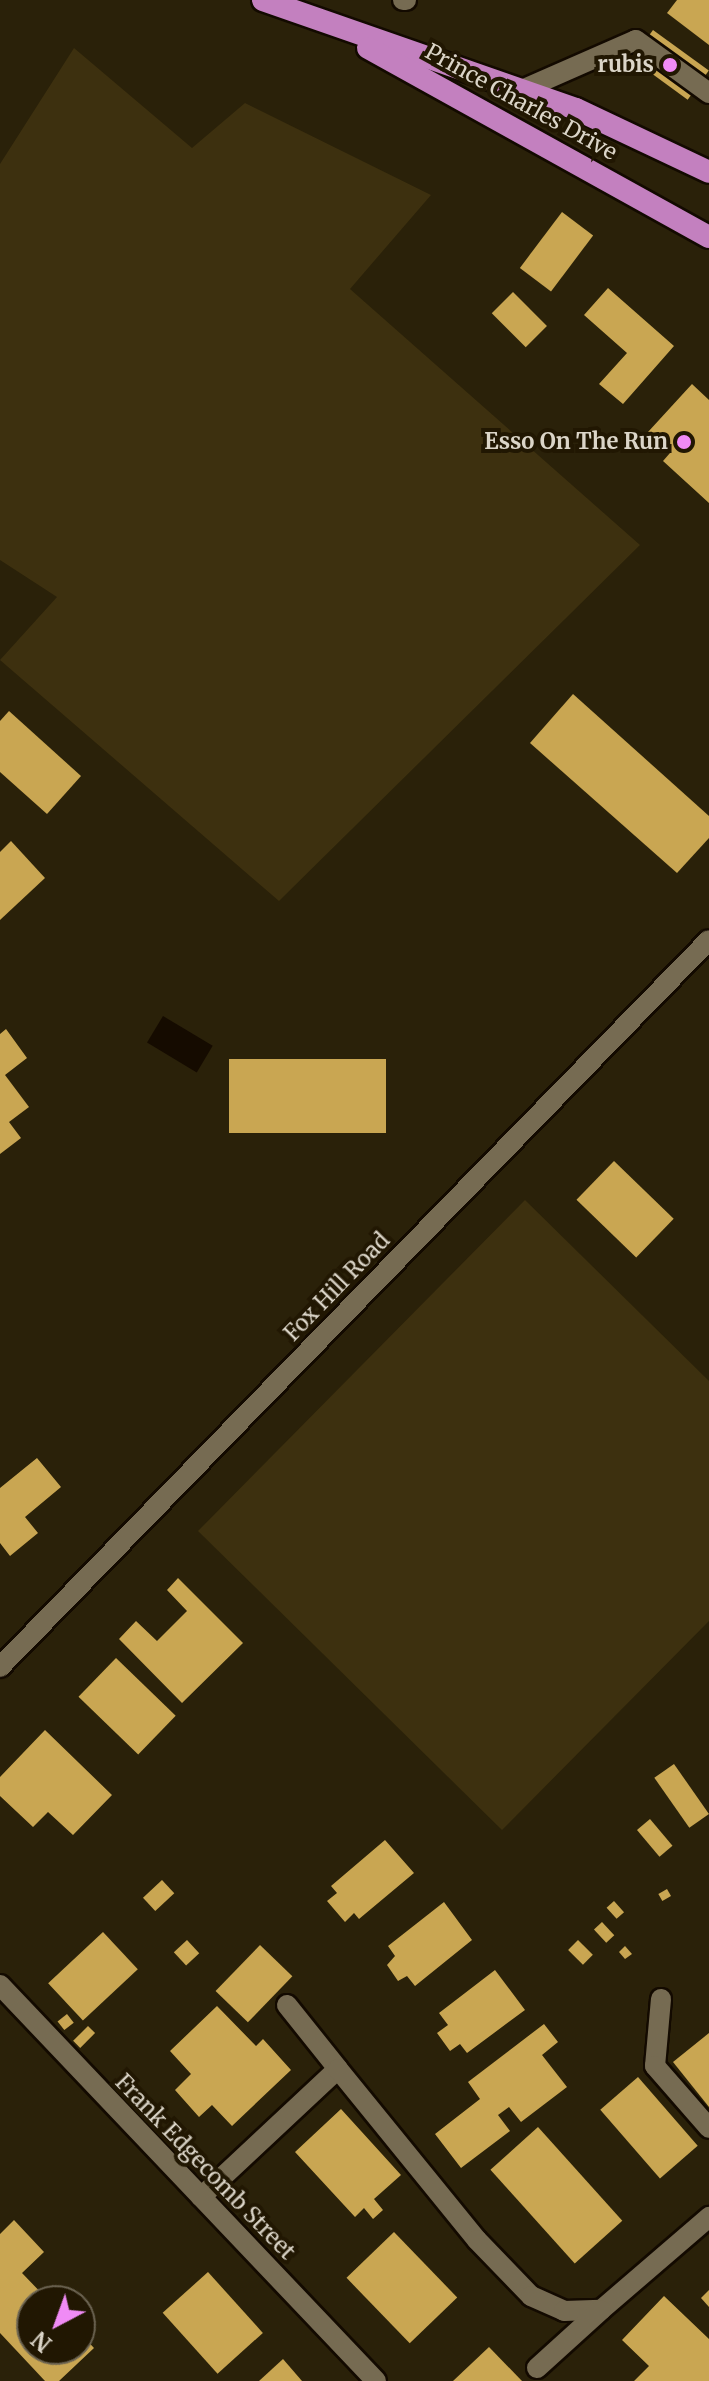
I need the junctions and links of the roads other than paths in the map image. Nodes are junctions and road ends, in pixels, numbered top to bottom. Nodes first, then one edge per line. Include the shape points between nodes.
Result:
1 (263, 0) edge
2 (307, 16) junction
3 (522, 90) junction
4 (709, 93) edge
5 (709, 172) edge
6 (709, 237) edge
7 (709, 940) edge
8 (0, 1667) edge
9 (0, 1985) edge
10 (661, 1999) dead end
11 (287, 2005) dead end
12 (338, 2069) junction
13 (709, 2128) edge
14 (201, 2197) junction
15 (709, 2217) edge
16 (601, 2310) junction
17 (537, 2368) dead end
18 (376, 2381) edge

1 - 2 highway, Prince Charles Drive
2 - 3 highway, Prince Charles Drive
2 - 6 highway, Prince Charles Drive
3 - 4 main road via 636,40
3 - 5 highway, Prince Charles Drive via 576,109
7 - 8 main road, Fox Hill Road
9 - 14 main road, Frank Edgecomb Street
10 - 13 main road via 655,2066
11 - 12 main road
12 - 14 main road
12 - 16 main road via 477,2240 531,2296 564,2311
14 - 18 main road, Frank Edgecomb Street
15 - 16 main road
16 - 17 main road

